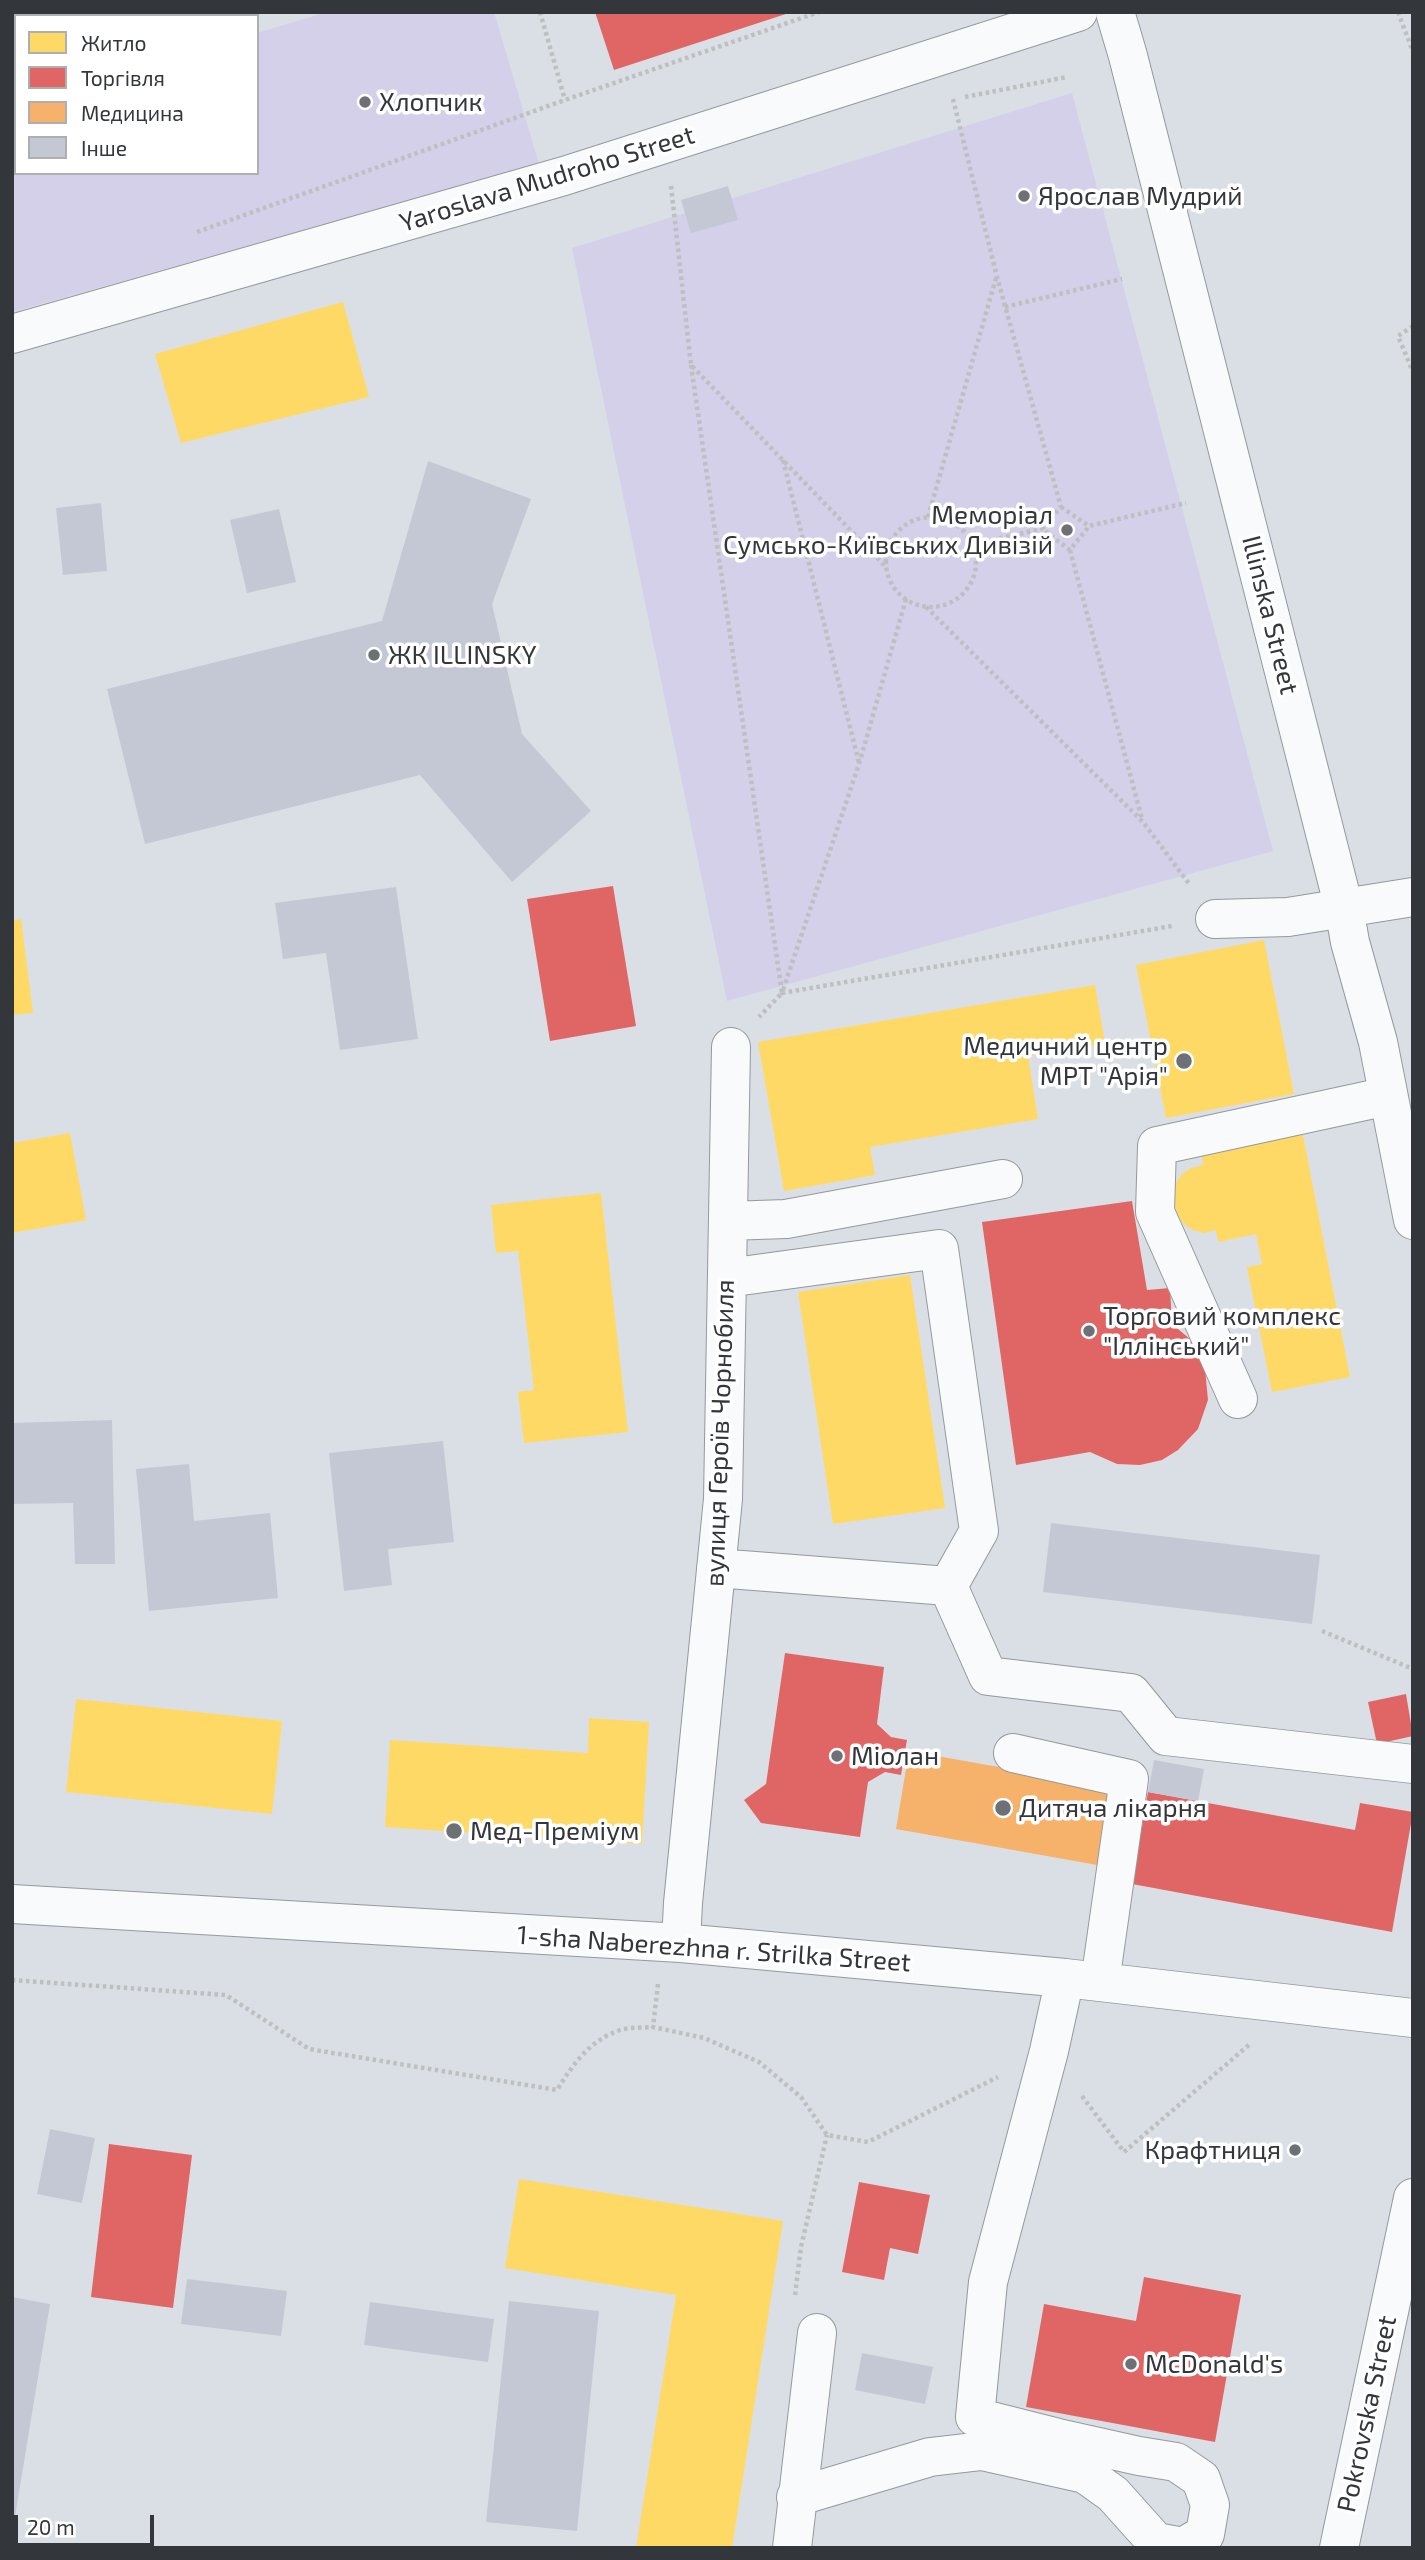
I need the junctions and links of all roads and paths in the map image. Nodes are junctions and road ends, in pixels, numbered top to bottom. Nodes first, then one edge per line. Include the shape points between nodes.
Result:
1 (540, 12) edge
2 (819, 12) edge
3 (1078, 12) edge
4 (1115, 12) edge
5 (1398, 12) edge
6 (1413, 52) edge
7 (953, 99) dead end
8 (565, 100) junction
9 (670, 178) dead end
10 (196, 232) dead end
11 (997, 277) junction
12 (1122, 279) dead end
13 (1005, 307) junction
14 (1413, 326) edge
15 (12, 334) edge
16 (691, 365) junction
17 (1413, 372) edge
18 (782, 459) junction
19 (1186, 503) dead end
20 (1061, 507) junction
21 (928, 517) junction
22 (1089, 526) junction
23 (1042, 529) junction
24 (972, 544) junction
25 (1070, 550) junction
26 (887, 568) junction
27 (906, 599) junction
28 (926, 607) junction
29 (859, 764) junction
30 (1143, 822) junction
31 (1413, 897) edge
32 (1345, 908) junction
33 (1215, 919) junction
34 (782, 993) junction
35 (731, 1047) joint
36 (1388, 1096) junction
37 (1003, 1179) dead end
38 (1413, 1220) edge
39 (728, 1221) junction
40 (727, 1278) junction
41 (1238, 1399) dead end
42 (716, 1568) junction
43 (948, 1586) junction
44 (1322, 1631) dead end
45 (1413, 1670) edge
46 (1013, 1753) dead end
47 (1413, 1764) edge
48 (12, 1904) edge
49 (681, 1943) junction
50 (12, 1980) edge
51 (1082, 1980) junction
52 (658, 1983) dead end
53 (1413, 2018) edge
54 (653, 2027) junction
55 (1259, 2036) dead end
56 (1049, 2051) junction
57 (1413, 2197) edge
58 (817, 2333) dead end
59 (796, 2497) junction
60 (792, 2548) edge
61 (1339, 2548) edge

1 - 8 path
2 - 8 path
3 - 15 street, Yaroslava Mudroho Street via 564,176
4 - 32 street, Illinska Street
5 - 6 path
7 - 11 path
8 - 10 path
9 - 16 path
11 - 13 path
11 - 21 path
12 - 13 path
13 - 20 path
14 - 17 path via 1398,336
16 - 18 path
16 - 34 path
18 - 26 path
18 - 29 path
19 - 22 path
20 - 22 path
20 - 23 path
21 - 24 path via 956,524
21 - 26 path via 912,521 899,532 890,544
22 - 25 path
23 - 24 path
23 - 25 path
24 - 28 path via 976,561 967,590 941,606
25 - 30 path
26 - 27 path
27 - 28 path
27 - 29 path
28 - 30 path
29 - 34 path
30 - 33 path
31 - 32 street
32 - 33 street via 1288,917
32 - 36 street, Illinska Street
33 - 34 path
34 - 35 path
35 - 39 street, вулиця Героїв Чорнобиля
36 - 38 street, Illinska Street
36 - 41 street via 1157,1146 1156,1212
37 - 39 street via 786,1219
39 - 40 street, вулиця Героїв Чорнобиля
40 - 42 street, вулиця Героїв Чорнобиля via 723,1499
40 - 43 street via 939,1249 979,1531
42 - 43 street
42 - 49 street, вулиця Героїв Чорнобиля
43 - 47 street via 988,1676 1131,1693 1166,1736
44 - 45 path
46 - 51 street via 1129,1779
48 - 49 street, 1-sha Naberezhna r. Strilka Street
49 - 51 street, 1-sha Naberezhna r. Strilka Street
50 - 54 path via 226,1995 309,2049 557,2090 578,2058 597,2042 621,2029
51 - 53 street, 1-sha Naberezhna r. Strilka Street
51 - 56 street
52 - 54 path
54 - 56 path via 704,2038 759,2062 801,2097 827,2135 868,2142
55 - 56 path via 1124,2152
56 - 59 street via 988,2282 975,2417 1176,2462 1201,2479 1210,2505 1205,2534 1183,2547 1156,2542 1113,2494 1085,2474 982,2451 930,2457
57 - 61 street, Pokrovska Street
58 - 59 street
59 - 60 street

